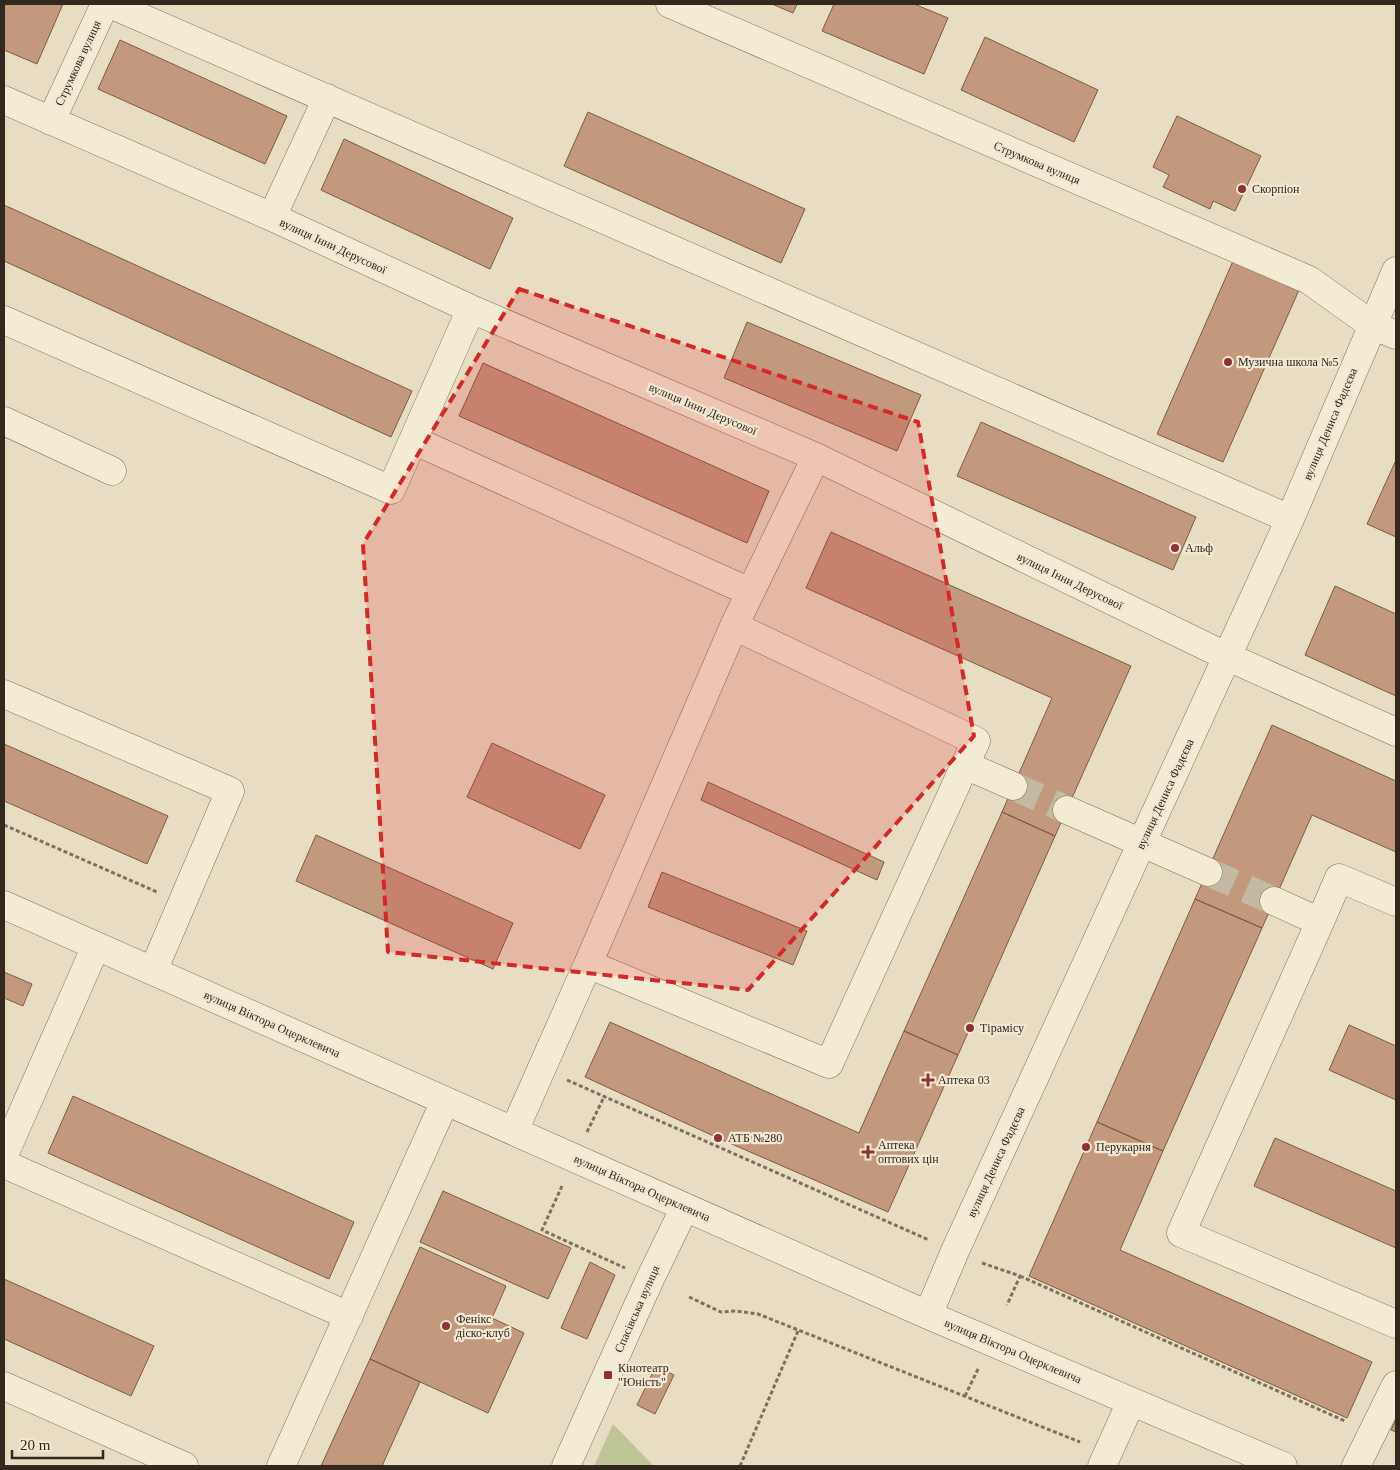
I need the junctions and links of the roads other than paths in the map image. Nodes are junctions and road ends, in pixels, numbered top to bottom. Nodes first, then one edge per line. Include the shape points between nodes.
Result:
1 (106, 4) edge
2 (110, 4) edge
3 (670, 4) edge
4 (327, 98) junction
5 (4, 100) edge
6 (51, 121) junction
7 (272, 217) junction
8 (1396, 270) edge
9 (471, 309) junction
10 (4, 320) edge
11 (1384, 330) edge
12 (4, 421) edge
13 (413, 440) junction
14 (816, 457) junction
15 (112, 471) dead end
16 (1290, 518) junction
17 (750, 592) junction
18 (734, 626) junction
19 (1228, 657) junction
20 (4, 694) edge
21 (1396, 732) edge
22 (965, 765) junction
23 (1013, 786) tunnel mouth
24 (1067, 810) tunnel mouth
25 (1142, 843) junction
26 (1208, 872) tunnel mouth
27 (1274, 901) tunnel mouth
28 (1396, 902) edge
29 (4, 905) edge
30 (1320, 922) junction
31 (96, 946) junction
32 (588, 964) junction
33 (153, 972) junction
34 (445, 1101) junction
35 (514, 1131) junction
36 (4, 1155) edge
37 (4, 1164) edge
38 (686, 1207) junction
39 (928, 1315) junction
40 (348, 1316) junction
41 (1396, 1324) edge
42 (1396, 1385) edge
43 (4, 1386) edge
44 (1131, 1402) junction
45 (1105, 1460) edge
46 (184, 1466) edge
47 (281, 1466) edge
48 (566, 1466) edge
49 (1283, 1466) edge
50 (1356, 1466) edge

1 - 6 street, Струмкова вулиця
2 - 4 street
3 - 11 street, Струмкова вулиця via 1309,280
4 - 7 street
4 - 16 street
5 - 6 street, вулиця Інни Дерусової
6 - 7 street, вулиця Інни Дерусової
7 - 9 street, вулиця Інни Дерусової
8 - 11 street, вулиця Дениса Фадєєва
9 - 13 street
9 - 14 street, вулиця Інни Дерусової
10 - 13 street via 391,490
11 - 16 street, вулиця Дениса Фадєєва
12 - 15 street
13 - 17 street
14 - 17 street
14 - 19 street, вулиця Інни Дерусової
16 - 19 street, вулиця Дениса Фадєєва
17 - 18 street
18 - 22 street via 976,741
18 - 32 street
19 - 21 street, вулиця Інни Дерусової
19 - 25 street, вулиця Дениса Фадєєва
20 - 33 street via 230,791
22 - 23 street
22 - 32 street via 829,1064
24 - 25 street
25 - 26 street
25 - 39 street, вулиця Дениса Фадєєва
27 - 30 street
28 - 30 street via 1339,878
29 - 31 street, вулиця Віктора Оцерклевича
30 - 41 street via 1181,1233
31 - 33 street, вулиця Віктора Оцерклевича
31 - 36 street
32 - 35 street
33 - 34 street, вулиця Віктора Оцерклевича
34 - 35 street, вулиця Віктора Оцерклевича
34 - 40 street
35 - 38 street, вулиця Віктора Оцерклевича
37 - 40 street
38 - 39 street, вулиця Віктора Оцерклевича
38 - 48 street, Спасівська вулиця
39 - 44 street, вулиця Віктора Оцерклевича
40 - 47 street
42 - 50 street
43 - 46 street
44 - 45 street
44 - 49 street, вулиця Віктора Оцерклевича

